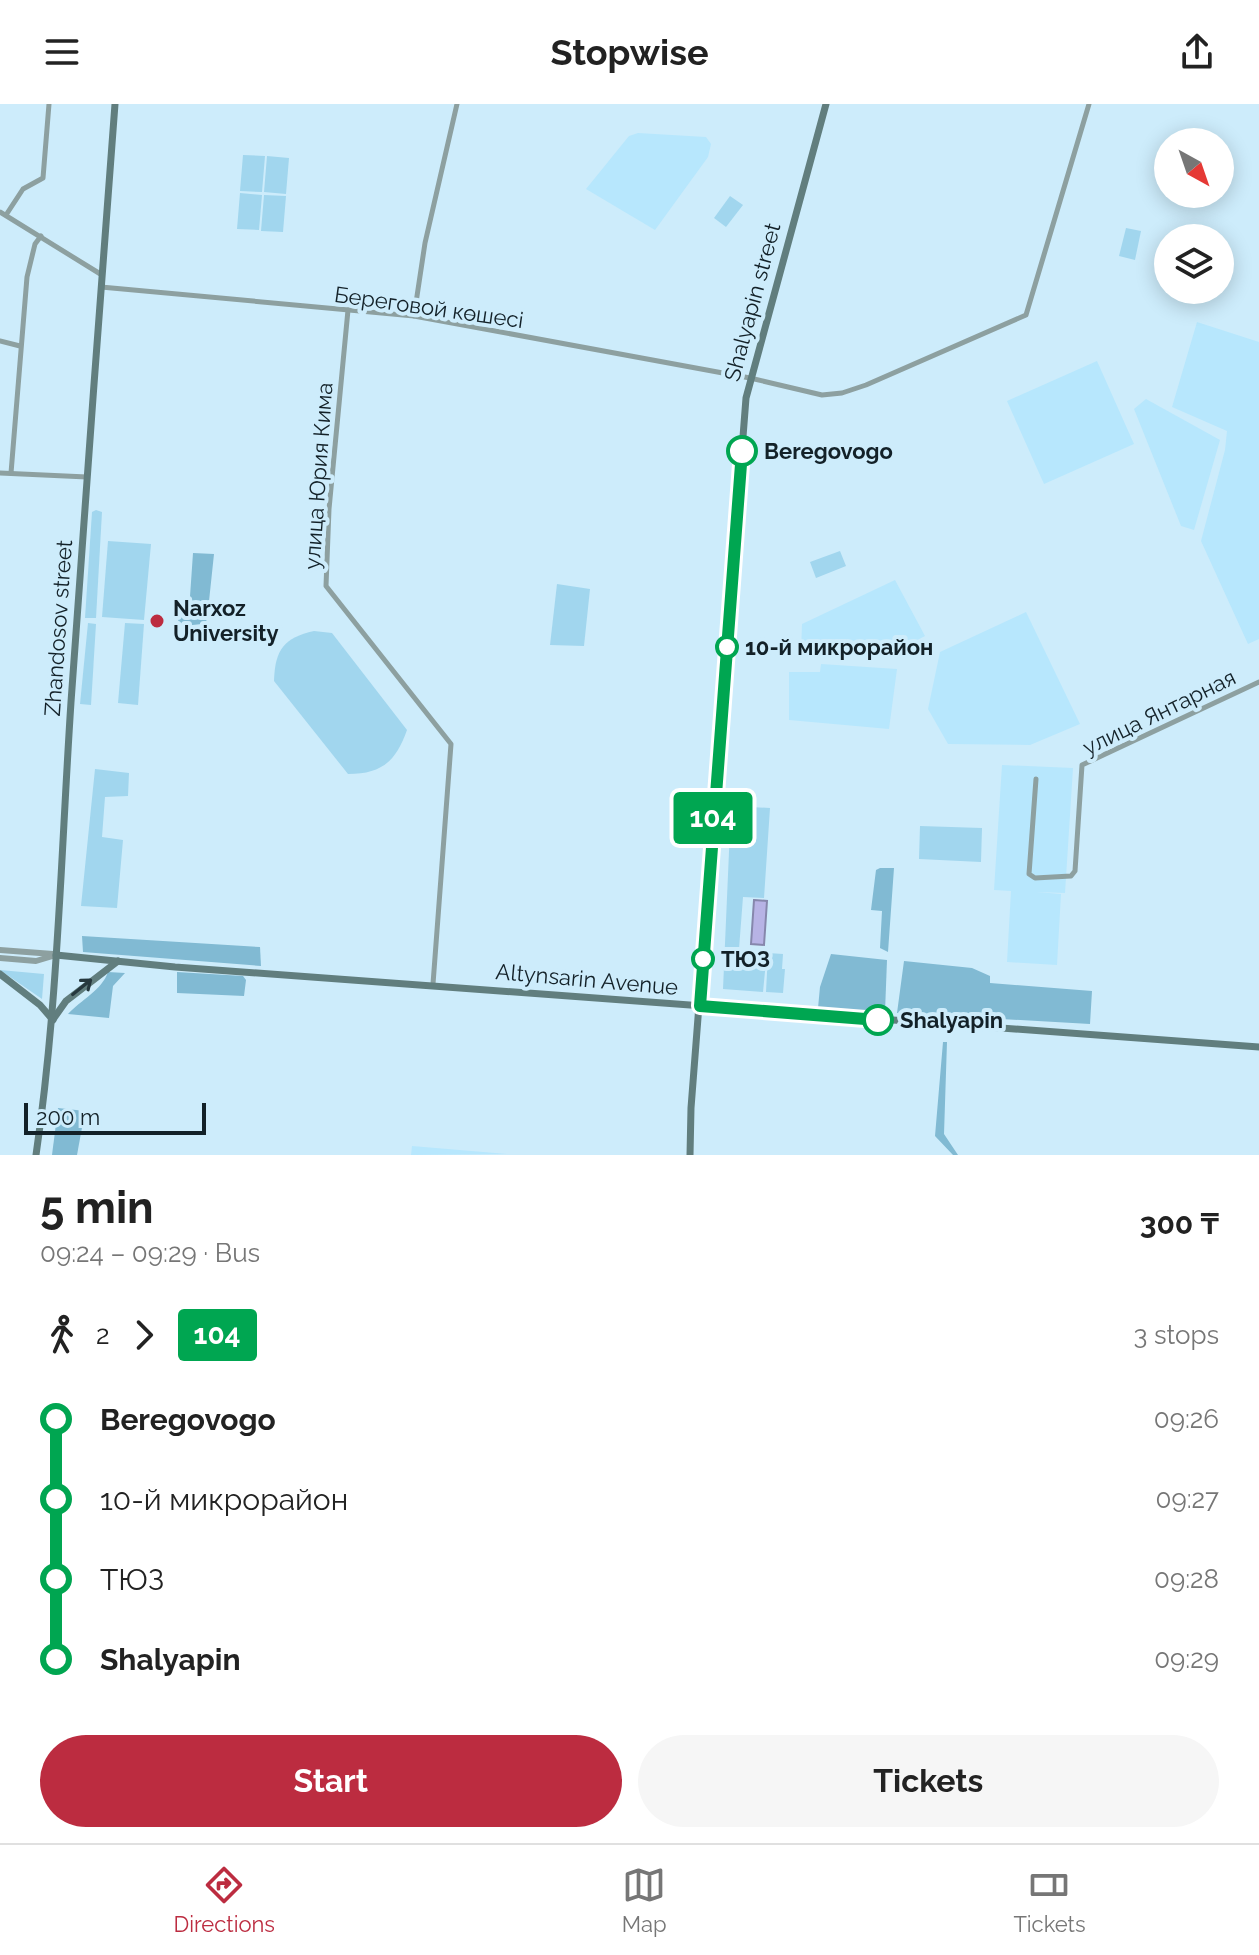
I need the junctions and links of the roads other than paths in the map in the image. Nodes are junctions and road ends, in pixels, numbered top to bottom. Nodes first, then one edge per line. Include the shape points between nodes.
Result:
1 (49, 104) edge
2 (115, 104) edge
3 (457, 104) edge
4 (826, 104) edge
5 (1089, 104) edge
6 (3, 214) edge
7 (41, 236) junction
8 (102, 275) junction
9 (101, 287) junction
10 (348, 310) junction
11 (414, 316) junction
12 (0, 341) edge
13 (20, 346) junction
14 (750, 378) junction
15 (0, 473) edge
16 (11, 473) junction
17 (87, 477) junction
18 (1259, 682) edge
19 (1036, 779) dead end
20 (0, 950) edge
21 (56, 955) junction
22 (0, 958) edge
23 (118, 961) junction
24 (0, 974) edge
25 (433, 984) junction
26 (700, 1006) junction
27 (53, 1020) junction
28 (1259, 1047) edge
29 (36, 1155) edge
30 (690, 1155) edge

1 - 6 street via 43,178 23,189
2 - 8 main road, Zhandosov street
3 - 11 street
4 - 14 main road, Shalyapin street
5 - 14 street, Береговой көшесі via 1026,315 842,393 812,393
6 - 7 street
7 - 8 street
7 - 13 street via 27,277
8 - 9 main road, Zhandosov street
9 - 10 street, Береговой көшесі
9 - 17 main road, Zhandosov street
10 - 11 street, Береговой көшесі
10 - 25 street, улица Юрия Кима via 326,586 451,744
11 - 14 street, Береговой көшесі
12 - 13 street
13 - 16 street
14 - 26 main road, Shalyapin street
15 - 16 street
16 - 17 street
17 - 21 main road, Zhandosov street
18 - 19 street, улица Янтарная via 1082,765 1071,876 1029,874
20 - 21 street
21 - 22 street via 36,961
21 - 23 main road, Altynsarin Avenue
21 - 27 main road, Zhandosov street
23 - 25 main road, Altynsarin Avenue
27 -> 23 main road via 66,1001
24 - 27 main road
25 - 26 main road, Altynsarin Avenue
26 - 28 main road, Altynsarin Avenue
26 - 30 main road, Shalyapin street
27 - 29 main road, Zhandosov street

